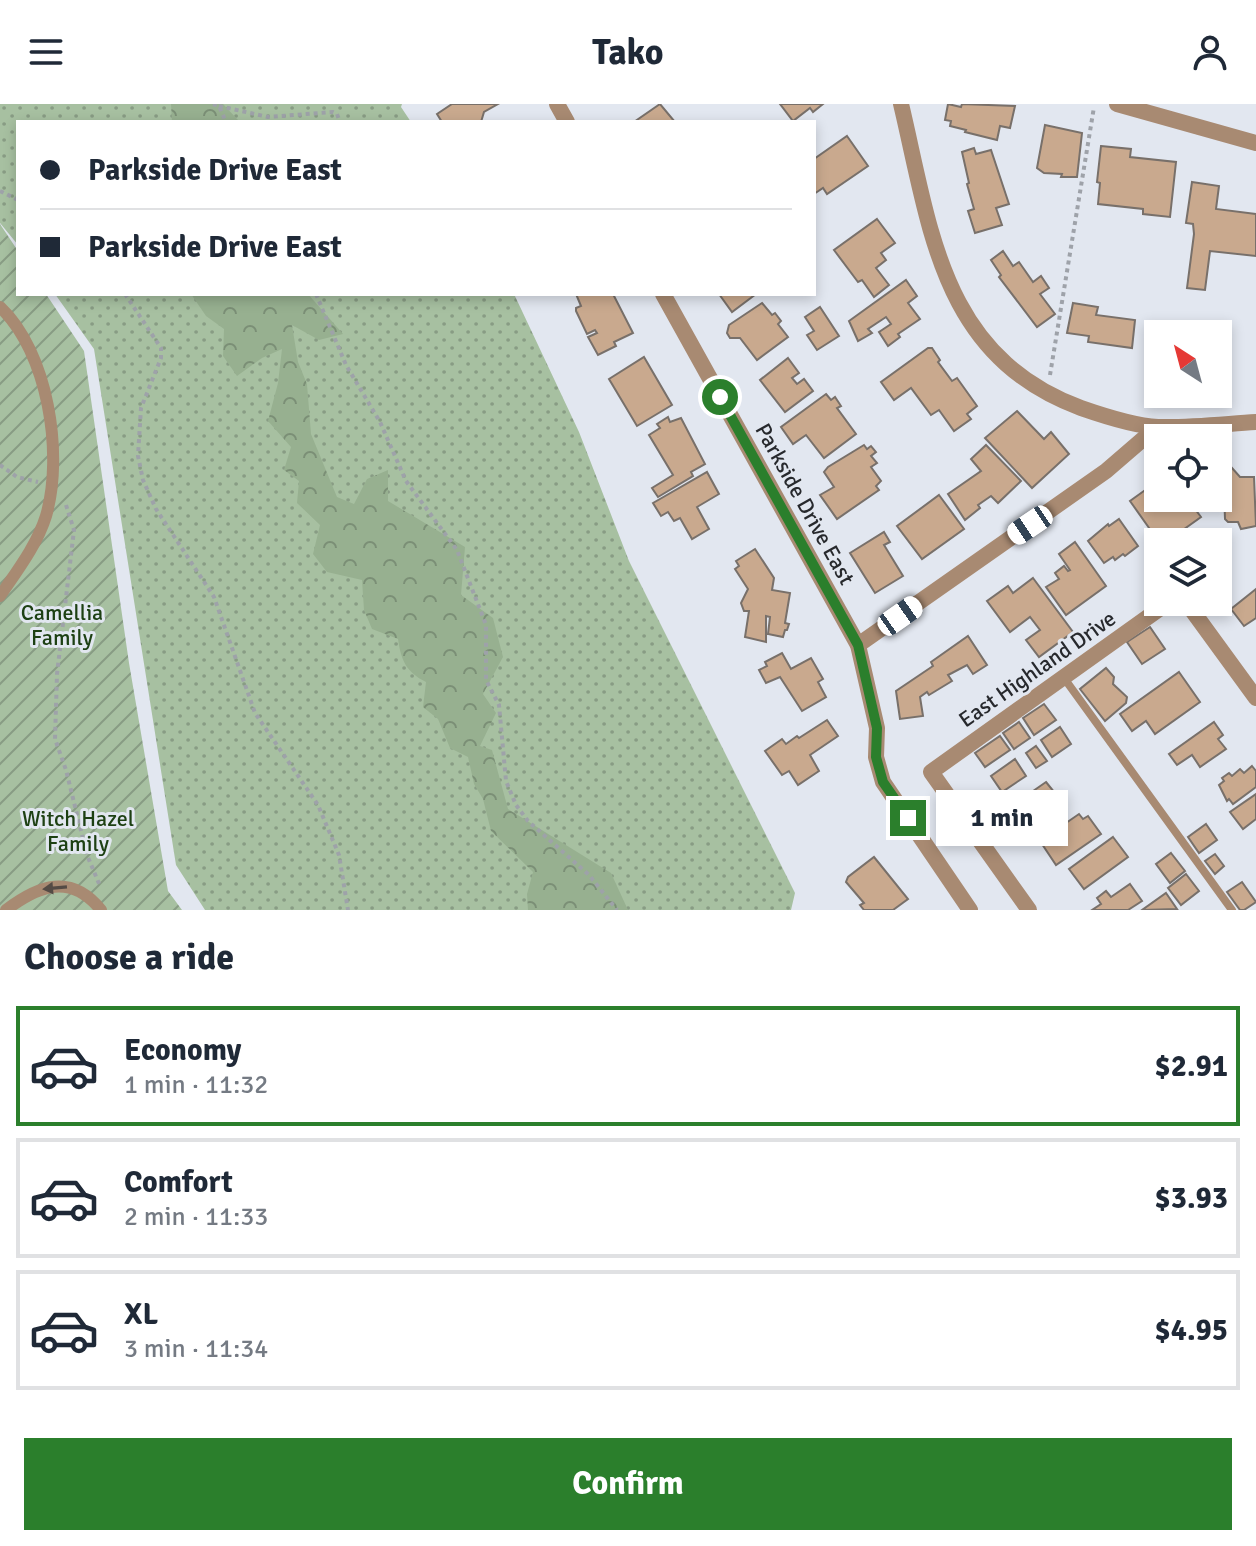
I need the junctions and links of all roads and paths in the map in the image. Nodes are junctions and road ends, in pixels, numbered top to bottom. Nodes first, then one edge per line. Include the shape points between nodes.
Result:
1 (901, 104) edge
2 (1117, 104) edge
3 (216, 105) edge
4 (1094, 107) dead end
5 (339, 120) edge
6 (1256, 143) edge
7 (126, 296) edge
8 (317, 296) edge
9 (664, 296) edge
10 (0, 307) edge
11 (1048, 381) dead end
12 (1256, 422) edge
13 (1144, 424) edge
14 (1216, 424) edge
15 (1144, 438) edge
16 (0, 465) edge
17 (51, 486) junction
18 (0, 596) edge
19 (1150, 616) edge
20 (1196, 616) edge
21 (858, 645) junction
22 (1064, 678) junction
23 (1256, 698) edge
24 (101, 890) dead end
25 (6, 910) edge
26 (101, 910) edge
27 (348, 910) edge
28 (617, 910) edge
29 (970, 910) edge
30 (1029, 910) edge
31 (1232, 910) edge

1 - 13 street via 936,251 946,280 977,332 1001,359 1042,390 1090,411
2 - 6 street
3 - 5 path via 268,117 333,112
4 - 11 path
7 - 27 path via 161,348 141,408 138,456 143,480 214,597 255,713 318,805 339,855
8 - 28 path via 406,481 457,550 486,625 486,680 499,705 506,781 516,805 589,875
9 - 21 street, Parkside Drive East
10 - 17 street via 21,336 44,391
12 - 14 street
15 - 21 street via 1106,471
16 - 17 path via 17,477
17 - 18 street via 40,533
17 - 24 path via 61,490 74,530 55,739
19 - 22 street, East Highland Drive
20 - 23 street
21 - 29 street, Parkside Drive East via 883,782
22 - 30 street, East Highland Drive via 931,772
22 - 31 lane
26 -> 25 street via 79,890 58,886 33,892

